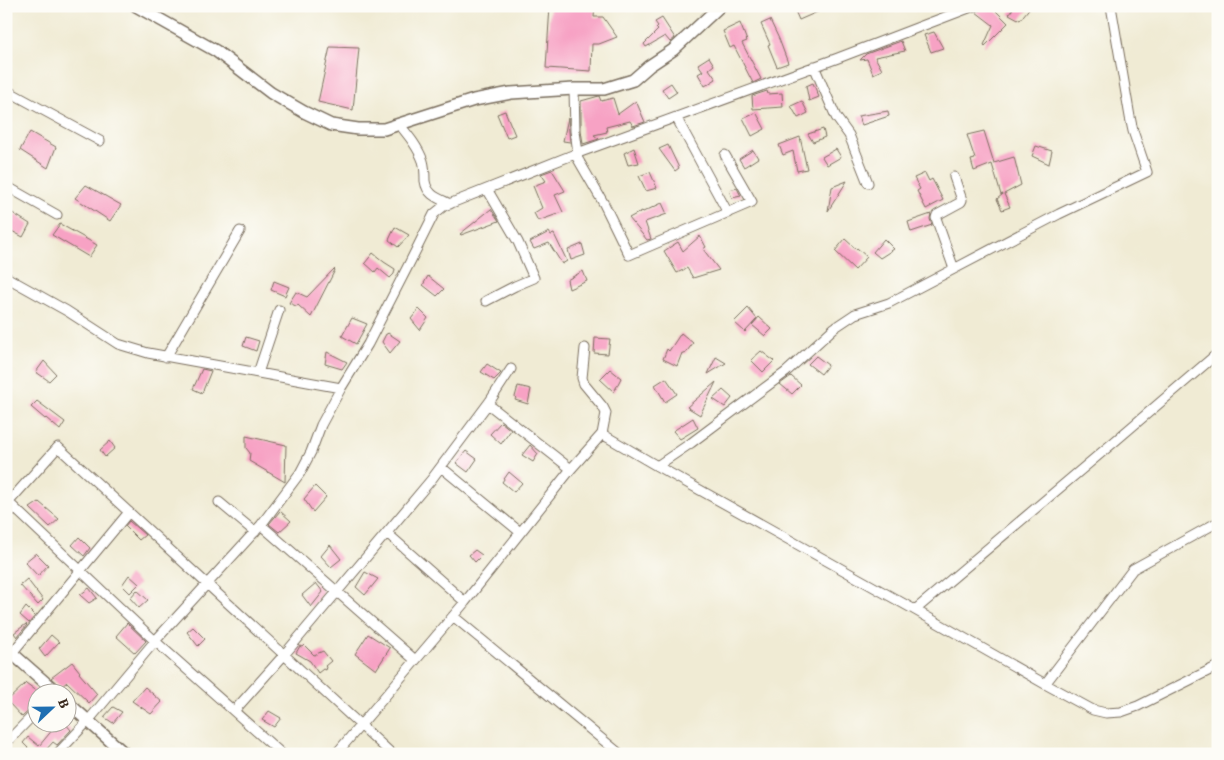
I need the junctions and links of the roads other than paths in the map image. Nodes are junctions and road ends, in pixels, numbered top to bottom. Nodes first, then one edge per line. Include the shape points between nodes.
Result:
1 (136, 6) edge
2 (720, 6) edge
3 (974, 6) edge
4 (1111, 6) edge
5 (954, 10) edge
6 (814, 66) junction
7 (574, 89) junction
8 (6, 90) edge
9 (676, 117) junction
10 (399, 124) junction
11 (100, 141) dead end
12 (577, 154) junction
13 (725, 155) dead end
14 (954, 177) dead end
15 (868, 183) dead end
16 (6, 186) edge
17 (487, 189) junction
18 (429, 192) junction
19 (450, 204) junction
20 (728, 213) junction
21 (434, 214) junction
22 (57, 215) dead end
23 (240, 231) dead end
24 (954, 269) junction
25 (6, 277) edge
26 (486, 301) dead end
27 (279, 310) dead end
28 (584, 348) dead end
29 (1218, 353) edge
30 (166, 356) junction
31 (511, 370) dead end
32 (258, 373) junction
33 (340, 388) junction
34 (488, 404) junction
35 (602, 434) junction
36 (657, 466) junction
37 (441, 468) junction
38 (571, 469) junction
39 (7, 502) edge
40 (219, 502) dead end
41 (129, 512) junction
42 (1218, 522) edge
43 (258, 528) junction
44 (520, 532) junction
45 (387, 533) junction
46 (80, 570) junction
47 (207, 584) junction
48 (337, 592) junction
49 (464, 602) junction
50 (915, 610) junction
51 (453, 616) junction
52 (155, 641) junction
53 (9, 651) edge
54 (284, 655) junction
55 (415, 660) junction
56 (1218, 666) edge
57 (44, 682) edge
58 (1045, 684) junction
59 (234, 711) junction
60 (78, 712) edge
61 (28, 720) edge
62 (88, 721) junction
63 (360, 725) junction
64 (6, 743) edge
65 (57, 754) edge
66 (125, 754) edge
67 (282, 754) edge
68 (336, 754) edge
69 (392, 754) edge
70 (620, 754) edge

1 - 10 street via 216,51 271,93 331,125 376,129
2 - 7 street via 673,50 633,80 604,89
3 - 5 street
4 - 24 street via 1133,131 1147,172
5 - 6 street
6 - 9 street
6 - 15 street via 836,117 849,135
7 - 10 street via 511,93 474,100
7 - 12 street
8 - 11 street
9 - 12 street
9 - 20 street
10 - 18 street via 424,162
12 - 17 street
12 - 20 street via 629,255
13 - 20 street via 752,202
14 - 24 street via 962,200 936,218
16 - 22 street
17 - 19 street
17 - 26 street via 534,278
18 - 19 street
18 - 21 street
19 - 21 street
21 - 33 street via 368,344
23 - 30 street
24 - 36 street via 889,303 855,314 834,328 786,372
25 - 30 street via 118,344
27 - 32 street
28 - 35 street via 584,384 606,413
29 - 50 street
30 - 32 street
31 - 34 street
32 - 33 street
33 - 43 street via 300,473
34 - 37 street
34 - 38 street
35 - 36 street
35 - 38 street
36 - 50 street
37 - 44 street
37 - 45 street
38 - 44 street
39 - 41 street via 58,447
39 - 46 street
40 - 43 street
41 - 46 street
41 - 47 street
42 - 58 street via 1133,569
43 - 47 street
43 - 48 street
44 - 49 street
45 - 48 street
45 - 49 street
46 - 52 street
46 - 53 street
47 - 52 street
47 - 54 street
48 - 54 street
48 - 55 street
49 - 51 street
50 - 58 street
51 - 55 street
51 - 70 street
52 - 59 street
52 - 62 street
53 - 57 street
54 - 59 street
54 - 63 street
55 - 63 street
56 - 58 street via 1121,712 1093,710
59 - 67 street
60 - 62 street
61 - 64 street
62 - 65 street
62 - 66 street
63 - 68 street
63 - 69 street

